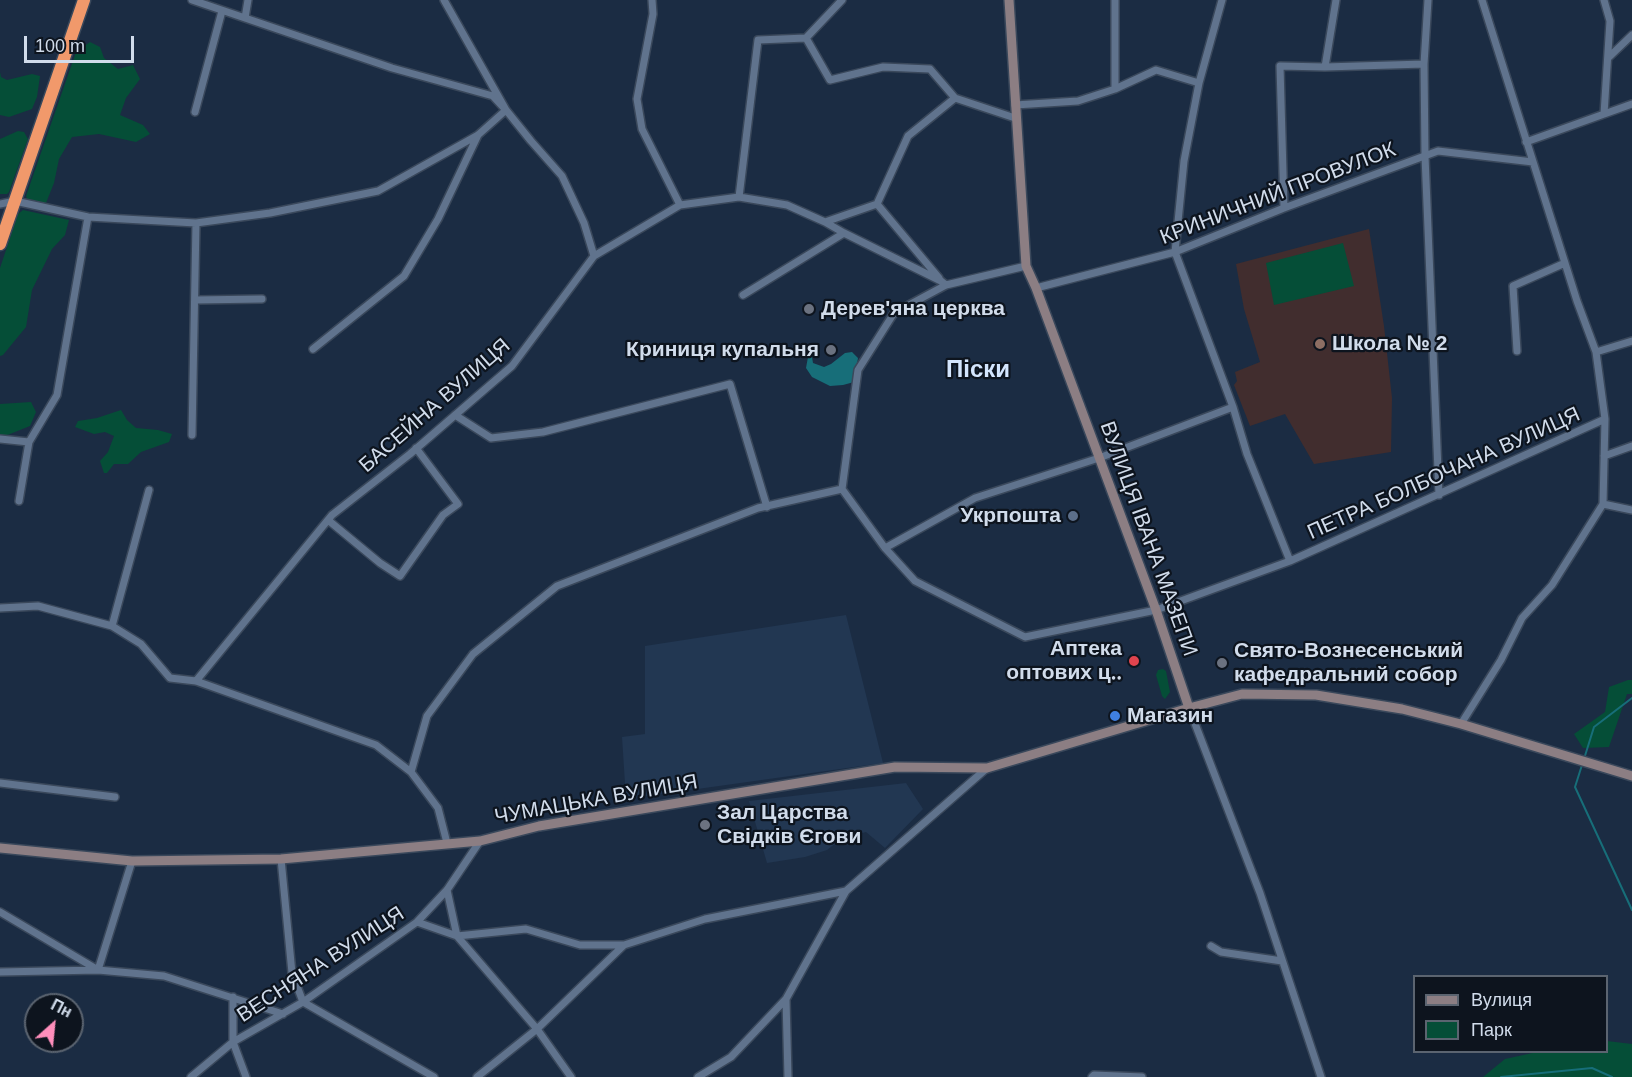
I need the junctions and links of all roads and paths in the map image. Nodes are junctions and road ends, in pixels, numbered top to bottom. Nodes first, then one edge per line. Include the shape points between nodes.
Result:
1 (84, 0) edge
2 (192, 0) edge
3 (248, 0) edge
4 (444, 0) edge
5 (652, 0) edge
6 (842, 0) edge
7 (1008, 0) edge
8 (1115, 0) edge
9 (1222, 0) edge
10 (1336, 0) edge
11 (1428, 0) edge
12 (1482, 0) edge
13 (1604, 0) edge
14 (222, 11) junction
15 (245, 18) junction
16 (1632, 35) edge
17 (806, 38) junction
18 (1608, 58) junction
19 (1424, 64) junction
20 (1324, 67) junction
21 (1199, 83) junction
22 (1115, 89) junction
23 (955, 98) junction
24 (1632, 104) edge
25 (1016, 105) junction
26 (506, 110) junction
27 (195, 112) dead end
28 (1604, 114) junction
29 (1015, 118) junction
30 (478, 135) junction
31 (1526, 142) junction
32 (1425, 156) junction
33 (1533, 162) junction
34 (739, 197) junction
35 (15, 201) junction
36 (0, 204) edge
37 (877, 204) junction
38 (680, 205) junction
39 (1284, 208) junction
40 (88, 217) junction
41 (825, 222) junction
42 (196, 223) junction
43 (844, 233) junction
44 (0, 244) edge
45 (1175, 252) junction
46 (594, 256) junction
47 (1565, 262) junction
48 (1026, 266) junction
49 (944, 283) junction
50 (1036, 288) junction
51 (743, 295) dead end
52 (262, 299) dead end
53 (195, 300) junction
54 (1632, 341) edge
55 (313, 349) dead end
56 (1517, 351) dead end
57 (1596, 352) junction
58 (1233, 407) junction
59 (455, 415) junction
60 (1605, 419) junction
61 (192, 435) dead end
62 (0, 439) edge
63 (29, 442) junction
64 (1632, 446) edge
65 (416, 448) junction
66 (1604, 456) junction
67 (1099, 458) junction
68 (842, 489) junction
69 (149, 490) dead end
70 (1439, 495) junction
71 (19, 501) dead end
72 (1603, 504) junction
73 (767, 507) junction
74 (1632, 510) edge
75 (328, 519) junction
76 (885, 548) junction
77 (1290, 561) junction
78 (0, 608) edge
79 (1156, 610) junction
80 (112, 626) junction
81 (196, 681) junction
82 (1189, 708) junction
83 (1461, 724) junction
84 (987, 768) junction
85 (411, 772) junction
86 (1632, 776) edge
87 (0, 783) edge
88 (115, 797) dead end
89 (480, 841) junction
90 (447, 843) junction
91 (0, 848) edge
92 (281, 859) junction
93 (132, 861) junction
94 (447, 890) junction
95 (846, 891) junction
96 (0, 912) edge
97 (417, 922) junction
98 (457, 936) junction
99 (624, 945) junction
100 (1211, 946) dead end
101 (1282, 961) junction
102 (98, 970) junction
103 (0, 972) edge
104 (233, 997) junction
105 (786, 999) junction
106 (303, 1002) junction
107 (283, 1014) junction
108 (537, 1029) junction
109 (233, 1042) junction
110 (191, 1077) edge
111 (246, 1077) edge
112 (434, 1077) edge
113 (477, 1077) edge
114 (571, 1077) edge
115 (698, 1077) edge
116 (788, 1077) edge
117 (1092, 1077) edge
118 (1142, 1077) edge
119 (1321, 1077) edge

1 - 35 highway
2 - 14 street
3 - 15 street
4 - 26 street
5 - 38 street via 653,14 637,99 642,129
6 - 17 street
7 - 25 street, ВУЛИЦЯ ІВАНА МАЗЕПИ
8 - 22 street
9 - 21 street
10 - 20 street
11 - 19 street
12 - 31 street, ПЕТРА БОЛБОЧАНА ВУЛИЦЯ
13 - 18 street via 1610,21
14 - 15 street
14 - 27 street
15 - 26 street via 392,68 493,96
16 - 18 street
17 - 23 street via 830,80 883,67 930,69
17 - 34 street via 758,40
18 - 28 street
19 - 20 street
19 - 32 street
20 - 39 street via 1280,66
21 - 22 street via 1156,70
21 - 45 street via 1184,161
22 - 25 street via 1078,101
23 - 29 street
23 - 37 street via 908,135
24 - 28 street
25 - 29 street, ВУЛИЦЯ ІВАНА МАЗЕПИ
26 - 30 street
26 - 46 street via 562,176
28 - 31 street
29 - 48 street, ВУЛИЦЯ ІВАНА МАЗЕПИ
30 - 42 street via 378,191
30 - 55 street via 438,219 404,276
31 - 33 street, ПЕТРА БОЛБОЧАНА ВУЛИЦЯ
32 - 33 street, КРИНИЧНИЙ ПРОВУЛОК via 1438,151
32 - 39 street, КРИНИЧНИЙ ПРОВУЛОК
32 - 70 street
33 - 47 street, ПЕТРА БОЛБОЧАНА ВУЛИЦЯ
34 - 38 street, БАСЕЙНА ВУЛИЦЯ
34 - 41 street, БАСЕЙНА ВУЛИЦЯ via 787,205
35 - 36 street
35 - 40 street
35 - 44 highway
37 - 41 street
37 - 49 street
38 - 46 street, БАСЕЙНА ВУЛИЦЯ
39 - 45 street, КРИНИЧНИЙ ПРОВУЛОК
40 - 42 street
40 - 63 street via 57,395
41 - 43 street, БАСЕЙНА ВУЛИЦЯ
42 - 53 street
43 - 49 street, БАСЕЙНА ВУЛИЦЯ
43 - 51 street
45 - 50 street, КРИНИЧНИЙ ПРОВУЛОК
45 - 58 street
46 - 59 street, БАСЕЙНА ВУЛИЦЯ via 512,366
47 - 56 street via 1513,286
47 - 57 street, ПЕТРА БОЛБОЧАНА ВУЛИЦЯ
48 - 49 street
48 - 50 street, ВУЛИЦЯ ІВАНА МАЗЕПИ
49 - 68 street via 894,313 858,370
50 - 67 street, ВУЛИЦЯ ІВАНА МАЗЕПИ
52 - 53 street
53 - 61 street
54 - 57 street
57 - 60 street, ПЕТРА БОЛБОЧАНА ВУЛИЦЯ
58 - 67 street
58 - 77 street via 1247,454
59 - 65 street, БАСЕЙНА ВУЛИЦЯ
59 - 73 street via 491,438 543,432 730,384
60 - 66 street
60 - 70 street, ПЕТРА БОЛБОЧАНА ВУЛИЦЯ
62 - 63 street
63 - 71 street
64 - 66 street
65 - 75 street, БАСЕЙНА ВУЛИЦЯ
65 - 75 street via 458,504 443,515 400,576 380,564
66 - 72 street
67 - 76 street via 975,498
67 - 79 street, ВУЛИЦЯ ІВАНА МАЗЕПИ
68 - 73 street
68 - 76 street, ПЕТРА БОЛБОЧАНА ВУЛИЦЯ
69 - 80 street
70 - 77 street, ПЕТРА БОЛБОЧАНА ВУЛИЦЯ
72 - 74 street
72 - 83 street via 1552,585 1522,618
73 - 85 street via 557,586 473,654 427,716
75 - 81 street, БАСЕЙНА ВУЛИЦЯ
76 - 79 street, ПЕТРА БОЛБОЧАНА ВУЛИЦЯ via 915,581 1025,637
77 - 79 street, ПЕТРА БОЛБОЧАНА ВУЛИЦЯ
78 - 80 street via 38,606
79 - 82 street, ВУЛИЦЯ ІВАНА МАЗЕПИ
80 - 81 street via 141,644 170,678
81 - 85 street via 376,745
82 - 83 street, ЧУМАЦЬКА ВУЛИЦЯ via 1242,694 1316,695 1402,709
82 - 84 street, ЧУМАЦЬКА ВУЛИЦЯ
82 - 101 street, ВУЛИЦЯ ІВАНА МАЗЕПИ
83 - 86 street, ЧУМАЦЬКА ВУЛИЦЯ
84 - 89 street, ЧУМАЦЬКА ВУЛИЦЯ via 895,767 540,826
84 - 95 street
85 - 90 street via 438,808
87 - 88 street
89 - 90 street, ЧУМАЦЬКА ВУЛИЦЯ
89 - 94 street, ВЕСНЯНА ВУЛИЦЯ
90 - 92 street, ЧУМАЦЬКА ВУЛИЦЯ
91 - 93 street, ЧУМАЦЬКА ВУЛИЦЯ
92 - 93 street, ЧУМАЦЬКА ВУЛИЦЯ
92 - 106 street via 292,973
93 - 102 street
94 - 97 street, ВЕСНЯНА ВУЛИЦЯ
94 - 98 street
95 - 99 street via 705,919
95 - 105 street
96 - 102 street
97 - 98 street
97 - 106 street, ВЕСНЯНА ВУЛИЦЯ
98 - 99 street via 526,929 580,945
98 - 108 street
99 - 108 street
100 - 101 street via 1221,952
101 - 119 street, ВУЛИЦЯ ІВАНА МАЗЕПИ
102 - 103 street
102 - 104 street via 164,976
104 - 107 street
104 - 109 street
105 - 115 street via 731,1057
105 - 116 street
106 - 107 street, ВЕСНЯНА ВУЛИЦЯ
106 - 112 street
107 - 109 street, ВЕСНЯНА ВУЛИЦЯ
108 - 113 street
108 - 114 street
109 - 110 street, ВЕСНЯНА ВУЛИЦЯ
109 - 111 street
117 - 118 street

